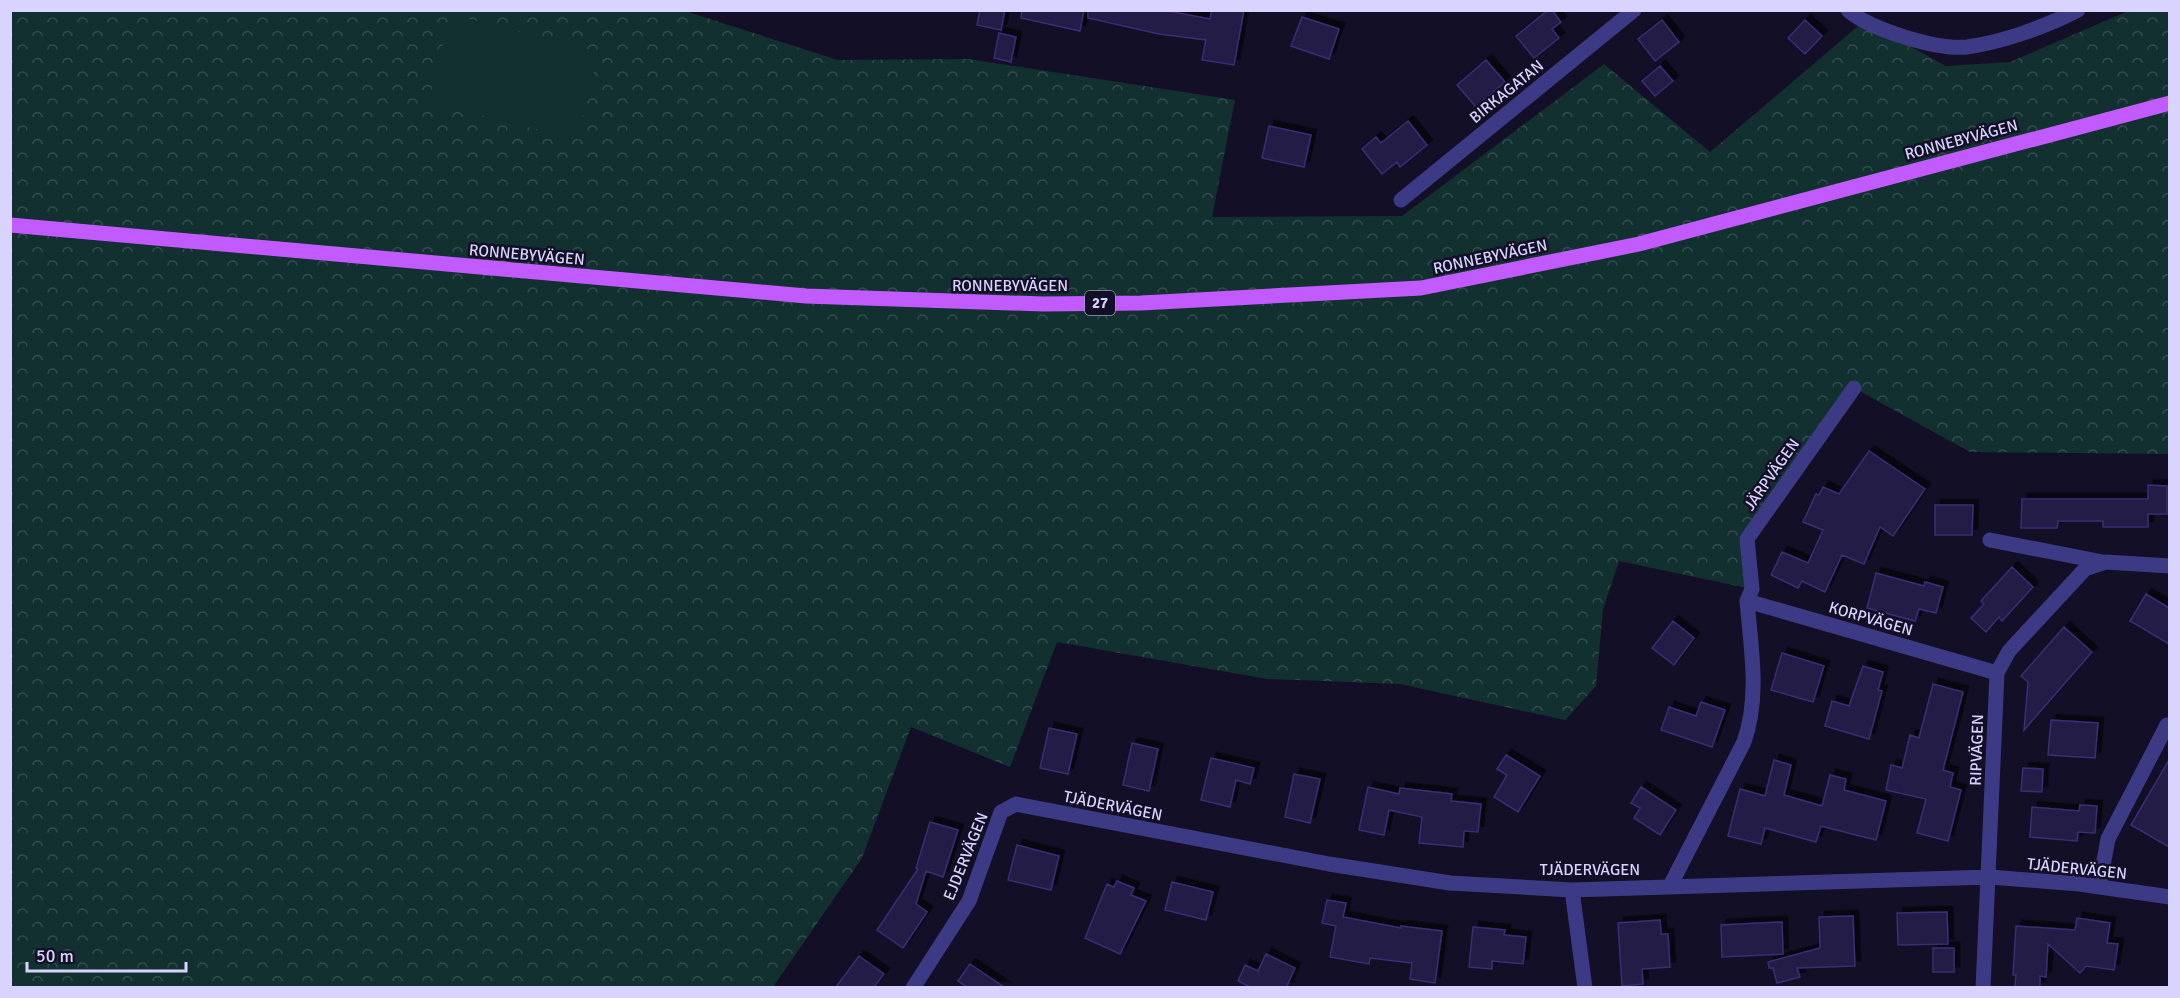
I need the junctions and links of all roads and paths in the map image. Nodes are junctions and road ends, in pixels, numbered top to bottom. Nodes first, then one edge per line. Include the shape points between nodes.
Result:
1 (1634, 10) edge
2 (1848, 10) edge
3 (2078, 10) edge
4 (2169, 103) edge
5 (1401, 200) dead end
6 (10, 225) edge
7 (1854, 388) dead end
8 (1990, 540) dead end
9 (2106, 562) junction
10 (2169, 566) edge
11 (1749, 595) junction
12 (1997, 673) junction
13 (2169, 726) edge
14 (1016, 804) joint
15 (1990, 878) junction
16 (1670, 886) junction
17 (2099, 886) junction
18 (1572, 890) junction
19 (2169, 897) edge
20 (913, 987) edge
21 (1585, 987) edge
22 (1983, 987) edge

1 - 5 street, BIRKAGATAN
2 - 3 street via 1883,31 1965,47 2012,36
4 - 6 main road, RONNEBYVÄGEN / 27 via 1639,244 1420,288 1141,303 916,302 806,296
7 - 11 street, JÄRPVÄGEN via 1747,539
8 - 9 street, RIPVÄGEN
9 - 10 street, RIPVÄGEN
9 - 12 street, RIPVÄGEN via 2085,569 2009,651
11 - 12 street, KORPVÄGEN
11 - 16 street, JÄRPVÄGEN via 1752,717 1744,742
12 - 15 street, RIPVÄGEN
13 - 17 street via 2108,838
14 - 18 street, TJÄDERVÄGEN via 1317,862 1450,883
14 - 20 street, EJDERVÄGEN via 1001,812 969,901
15 - 16 street, TJÄDERVÄGEN
15 - 17 street, TJÄDERVÄGEN
15 - 22 street, RIPVÄGEN
16 - 18 street, TJÄDERVÄGEN
17 - 19 street, TJÄDERVÄGEN
18 - 21 street

